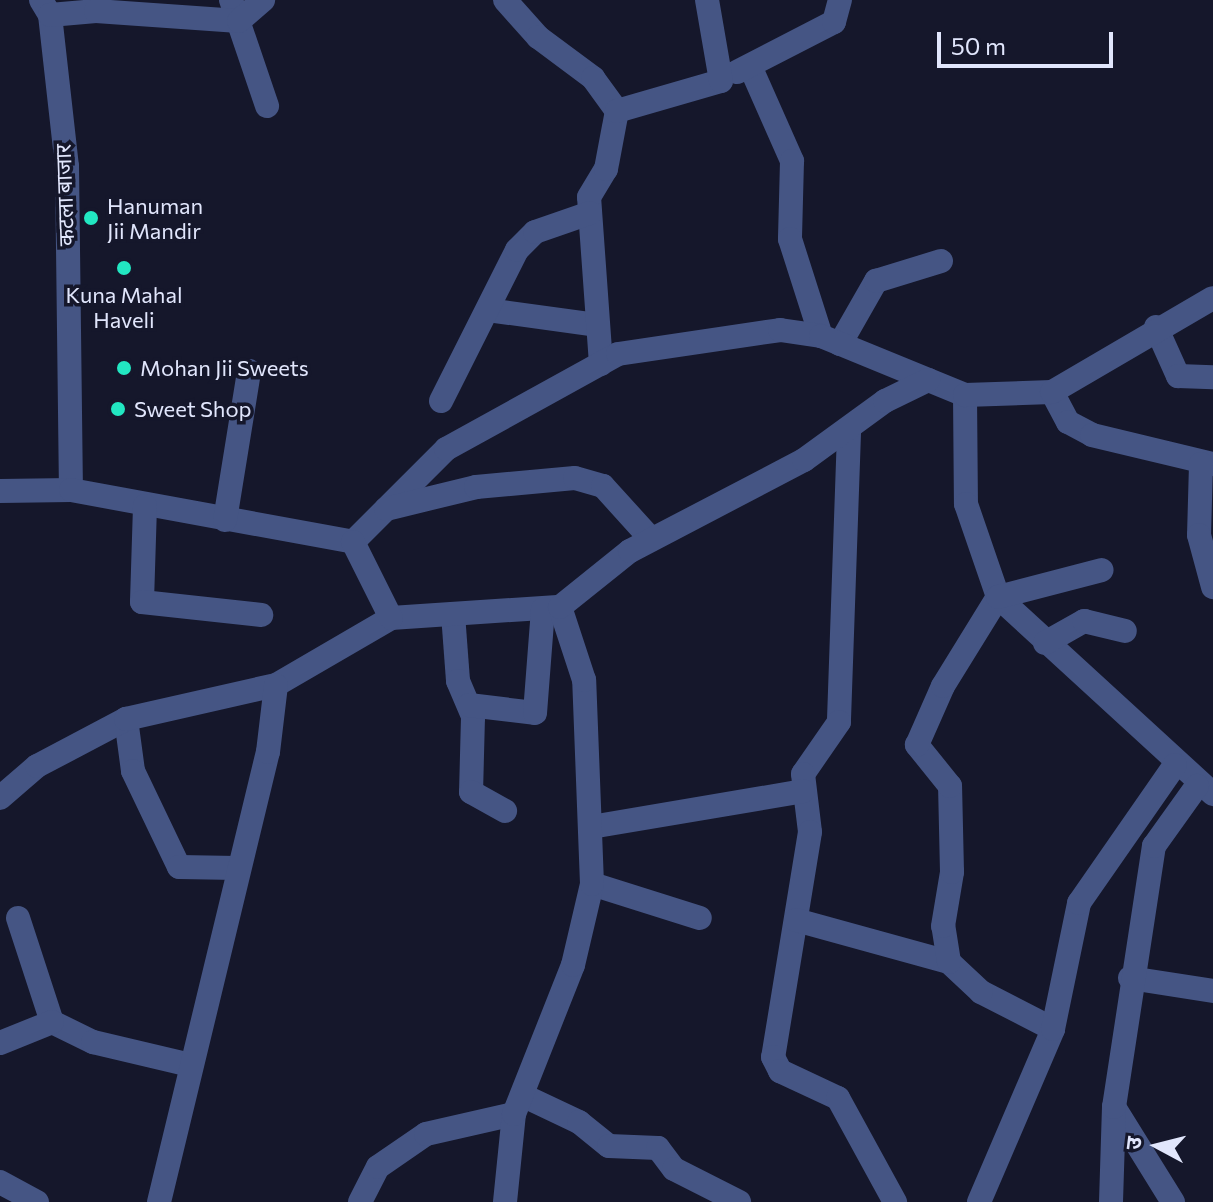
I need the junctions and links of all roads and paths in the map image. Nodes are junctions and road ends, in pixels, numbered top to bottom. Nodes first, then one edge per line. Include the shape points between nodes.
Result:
1 (263, 0) edge
2 (505, 0) edge
3 (707, 0) edge
4 (840, 0) edge
5 (139, 6) edge
6 (45, 8) edge
7 (235, 11) edge
8 (750, 66) junction
9 (721, 81) junction
10 (267, 106) dead end
11 (617, 111) junction
12 (590, 213) junction
13 (941, 261) dead end
14 (1213, 298) edge
15 (488, 310) junction
16 (598, 325) junction
17 (1156, 327) junction
18 (831, 340) junction
19 (601, 364) junction
20 (249, 371) dead end
21 (1213, 377) edge
22 (928, 380) junction
23 (1052, 392) junction
24 (965, 395) junction
25 (441, 401) dead end
26 (849, 433) junction
27 (1207, 464) edge
28 (71, 490) junction
29 (0, 491) edge
30 (145, 506) junction
31 (383, 510) junction
32 (225, 520) junction
33 (651, 539) junction
34 (353, 542) junction
35 (1102, 570) dead end
36 (1213, 587) edge
37 (998, 597) junction
38 (551, 608) junction
39 (453, 614) junction
40 (261, 615) dead end
41 (391, 618) junction
42 (1125, 631) dead end
43 (1045, 643) junction
44 (276, 685) junction
45 (469, 705) junction
46 (126, 719) junction
47 (1175, 765) junction
48 (803, 791) junction
49 (1209, 791) edge
50 (0, 798) edge
51 (505, 811) dead end
52 (591, 827) junction
53 (237, 868) junction
54 (592, 884) junction
55 (18, 918) dead end
56 (700, 918) dead end
57 (796, 920) junction
58 (949, 962) junction
59 (1130, 978) junction
60 (1213, 991) edge
61 (52, 1022) junction
62 (1053, 1029) junction
63 (0, 1043) edge
64 (190, 1065) junction
65 (519, 1105) junction
66 (1114, 1107) junction
67 (0, 1182) edge
68 (883, 1200) edge
69 (37, 1202) edge
70 (159, 1202) edge
71 (360, 1202) edge
72 (505, 1202) edge
73 (739, 1202) edge
74 (979, 1202) edge
75 (1111, 1202) edge
76 (1173, 1202) edge

1 - 7 street
2 - 11 street via 538,37 593,78
3 - 9 street
4 - 8 street via 834,22
5 - 6 street
5 - 7 street
6 - 28 street, कटला बाजार via 67,166
7 - 10 street
8 - 9 street
8 - 18 street via 792,161 790,239
9 - 11 street
11 - 12 street
12 - 15 street via 535,232 517,250
12 - 16 street
13 - 18 street via 876,281
14 - 17 street
15 - 16 street
15 - 25 street
16 - 19 street
17 - 21 street via 1178,376
17 - 23 street
18 - 19 street via 780,330 618,354
18 - 22 street
19 - 31 street via 446,449
20 - 32 street
22 - 24 street
22 - 26 street via 885,401
23 - 24 street
23 - 27 street via 1068,422 1092,435
24 - 37 street via 966,504
26 - 33 street
26 - 48 street via 839,722 803,774
27 - 36 street via 1199,535
28 - 29 street
28 - 30 street
30 - 32 street
30 - 40 street via 142,602
31 - 33 street via 476,487 575,478 603,486
31 - 34 street
32 - 34 street
33 - 38 street
34 - 41 street
35 - 37 street
37 - 43 street
37 - 58 street via 943,686 917,745 950,786
38 - 39 street
38 - 45 street via 535,713
38 - 52 street via 584,680
39 - 41 street
39 - 45 street via 458,681
41 - 44 street
42 - 43 street via 1084,621
43 - 47 street
44 - 46 street
44 - 53 street via 268,752
45 - 51 street via 471,792
46 - 50 street via 37,766
46 - 53 street via 133,771 179,867
47 - 49 street
47 - 62 street via 1079,903
48 - 52 street
48 - 57 street via 810,832
49 - 59 street via 1154,846
52 - 54 street
53 - 64 street
54 - 56 street
54 - 65 street via 573,965
55 - 61 street
57 - 58 street
57 - 68 street via 773,1057 780,1071 838,1098
58 - 62 street via 981,992
59 - 60 street
59 - 66 street
61 - 63 street
61 - 64 street via 93,1042
62 - 74 street
64 - 70 street
65 - 71 street via 426,1134 378,1167
65 - 72 street
65 - 73 street via 579,1122 609,1146 658,1148 674,1169
66 - 75 street
66 - 76 street
67 - 69 street

